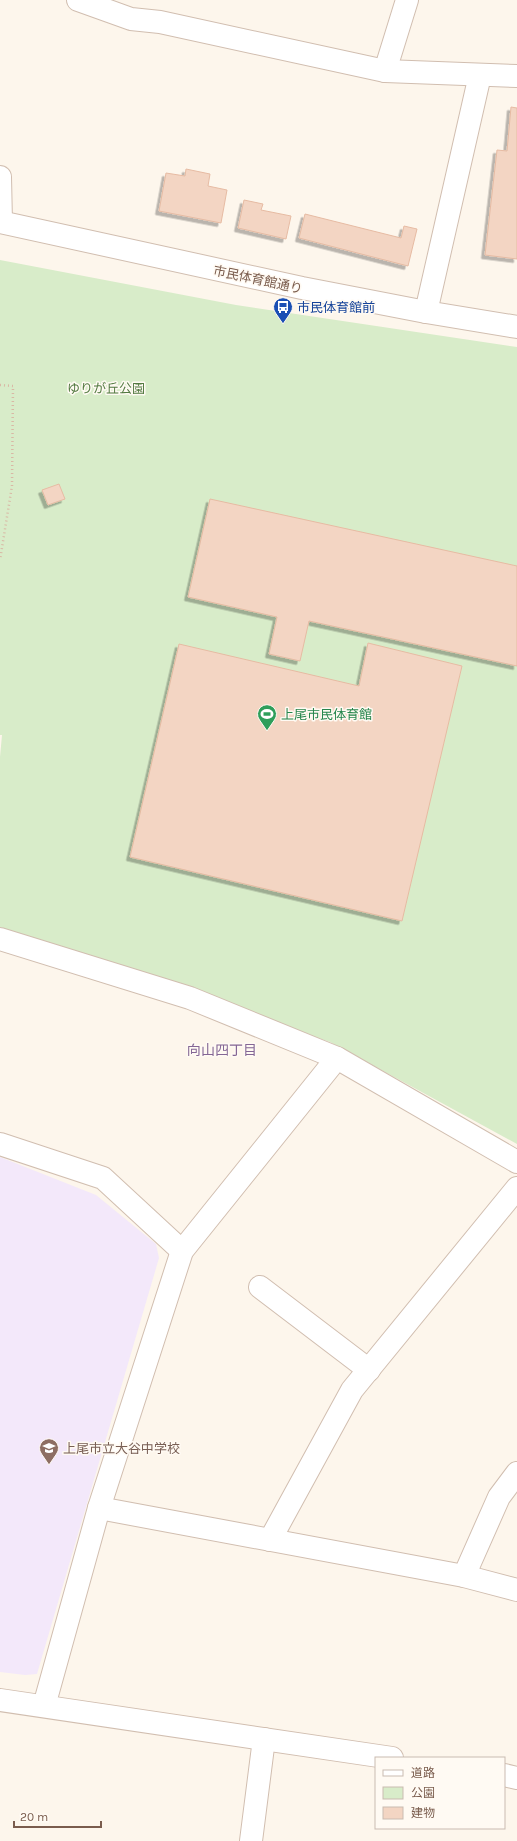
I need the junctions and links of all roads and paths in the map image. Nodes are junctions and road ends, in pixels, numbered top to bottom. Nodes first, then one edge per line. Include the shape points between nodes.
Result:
1 (78, 0) edge
2 (407, 0) edge
3 (385, 71) junction
4 (514, 71) edge
5 (480, 75) junction
6 (0, 177) edge
7 (0, 222) edge
8 (426, 312) junction
9 (517, 326) edge
10 (0, 385) edge
11 (0, 560) edge
12 (0, 939) edge
13 (337, 1058) junction
14 (0, 1144) edge
15 (517, 1162) edge
16 (517, 1188) edge
17 (182, 1251) junction
18 (260, 1287) dead end
19 (369, 1370) junction
20 (517, 1473) edge
21 (99, 1508) junction
22 (270, 1540) junction
23 (464, 1576) junction
24 (517, 1590) edge
25 (0, 1700) edge
26 (44, 1706) junction
27 (264, 1739) junction
28 (385, 1757) edge
29 (505, 1775) edge
30 (517, 1778) edge
31 (251, 1841) edge

1 - 3 street via 131,19 160,22
2 - 3 street
3 - 5 street
4 - 5 street
5 - 8 street
6 - 7 street
7 - 8 street, 市民体育館通り via 302,288
8 - 9 street, 市民体育館通り
10 - 11 path via 13,386 12,486
12 - 13 street via 190,998
13 - 15 street
13 - 17 street
14 - 17 street via 103,1178
16 - 19 street
17 - 21 street
18 - 19 street
19 - 22 street via 352,1390
20 - 23 street via 499,1497
21 - 22 street
21 - 26 street
22 - 23 street
23 - 24 street
25 - 26 street
26 - 27 street
27 - 28 street
27 - 31 street
29 - 30 street

